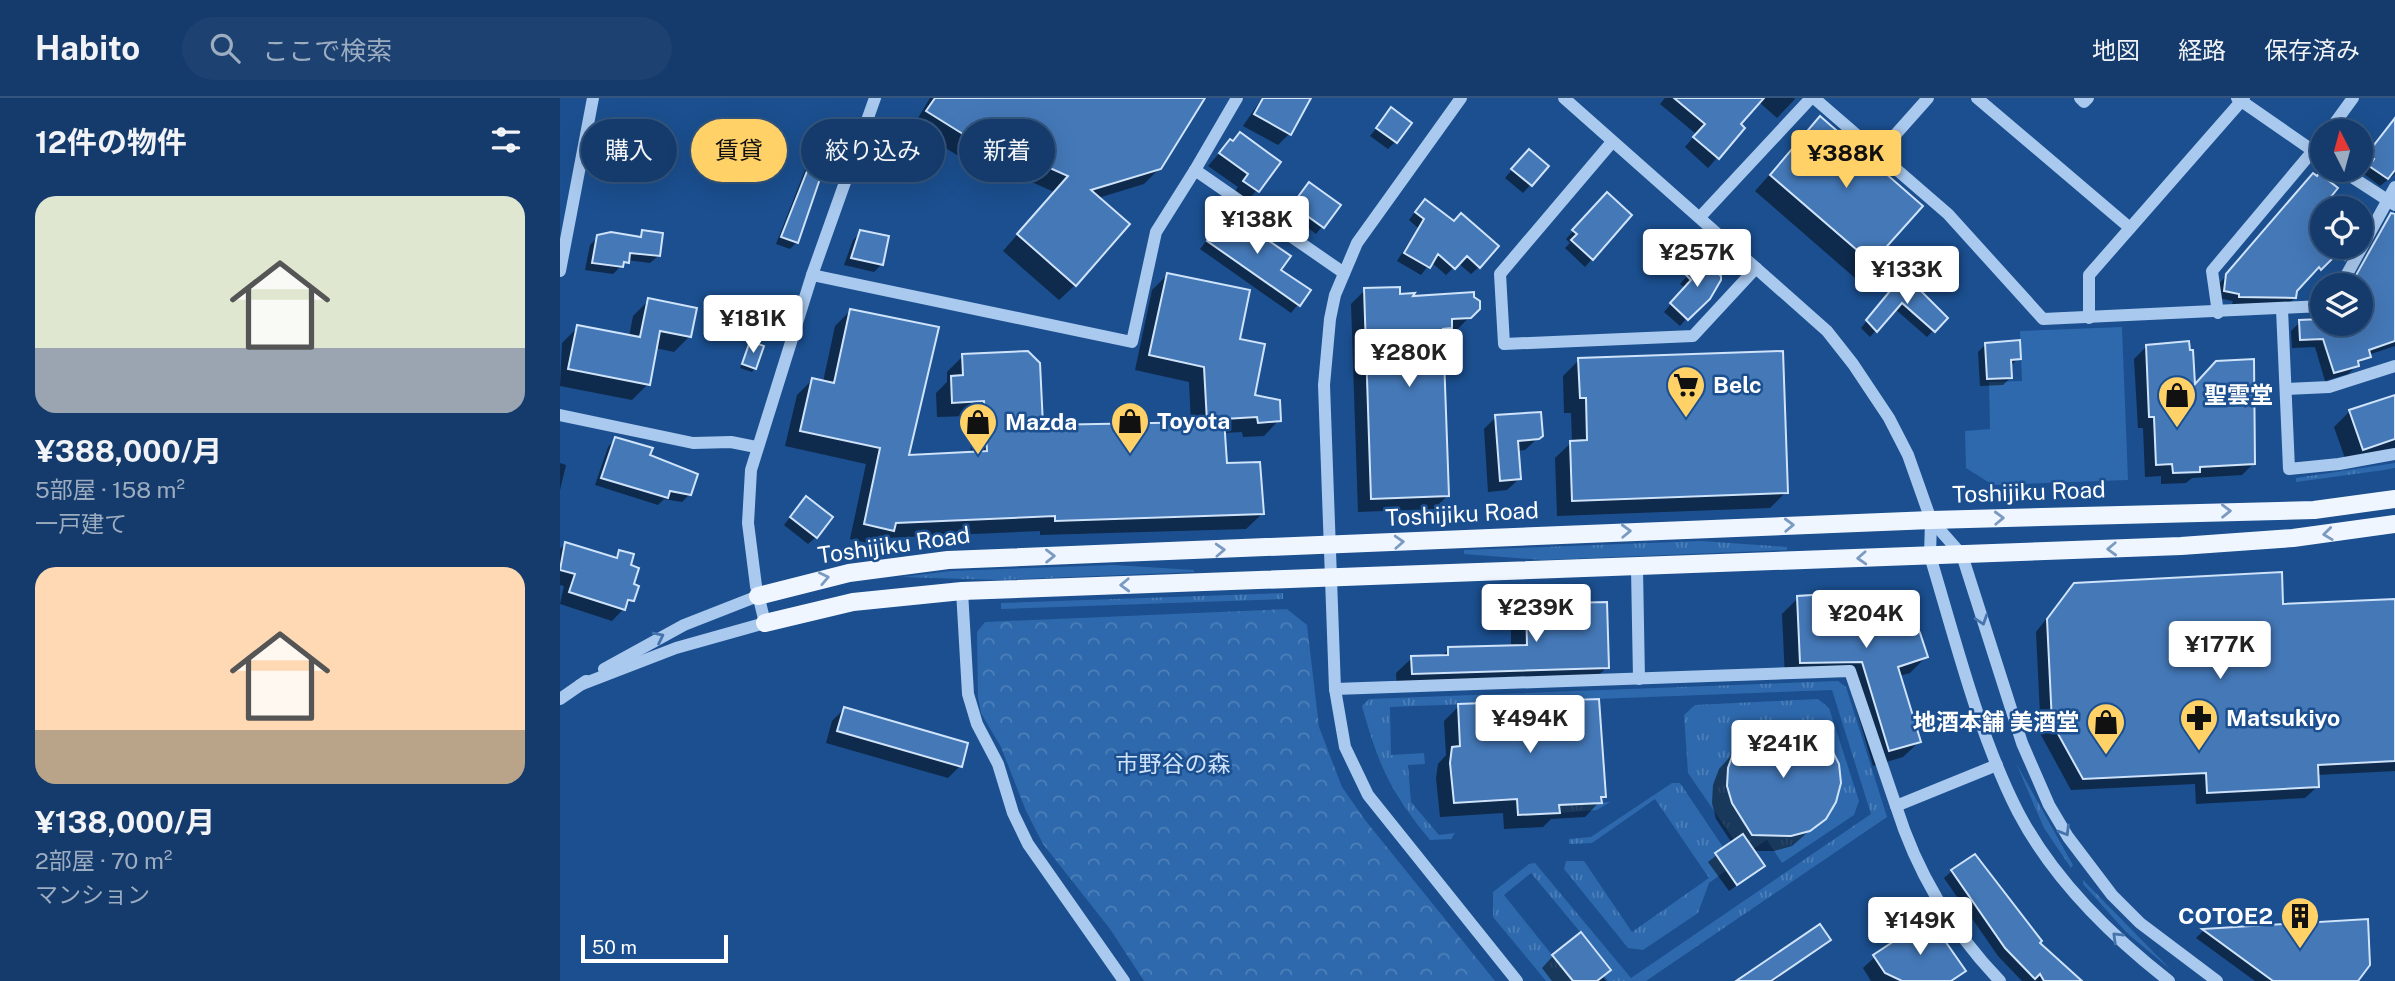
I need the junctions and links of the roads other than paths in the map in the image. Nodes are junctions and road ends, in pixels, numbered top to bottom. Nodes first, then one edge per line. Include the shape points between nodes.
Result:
1 (593, 98) edge
2 (875, 98) edge
3 (1237, 98) edge
4 (1461, 98) edge
5 (1564, 98) edge
6 (1812, 98) edge
7 (1928, 98) edge
8 (1977, 98) edge
9 (2080, 98) edge
10 (2088, 98) edge
11 (2353, 98) edge
12 (2241, 99) edge
13 (2338, 119) edge
14 (1612, 142) junction
15 (2310, 149) edge
16 (1879, 153) junction
17 (2310, 164) edge
18 (1195, 170) junction
19 (2359, 182) edge
20 (2395, 187) edge
21 (2390, 202) edge
22 (1701, 216) junction
23 (2130, 228) junction
24 (1756, 268) junction
25 (560, 271) edge
26 (1344, 273) junction
27 (2348, 273) edge
28 (813, 275) junction
29 (2310, 307) edge
30 (2282, 309) junction
31 (2218, 313) junction
32 (2089, 318) junction
33 (2395, 366) edge
34 (2286, 389) junction
35 (560, 415) edge
36 (756, 447) junction
37 (2395, 454) edge
38 (2395, 499) edge
39 (1931, 520) junction
40 (2395, 524) edge
41 (1331, 545) junction
42 (1962, 555) junction
43 (1930, 556) junction
44 (1637, 569) junction
45 (1331, 578) junction
46 (962, 591) junction
47 (758, 596) junction
48 (765, 622) junction
49 (1639, 679) junction
50 (580, 685) junction
51 (1335, 689) junction
52 (560, 699) edge
53 (1997, 765) junction
54 (1896, 806) junction
55 (1124, 981) edge
56 (1517, 981) edge
57 (2000, 981) edge
58 (2169, 981) edge
59 (2217, 981) edge

1 - 25 street
2 - 28 street
3 - 18 street
4 - 26 street via 1373,218
5 - 14 street
6 - 16 street
6 - 22 street
7 - 16 street
8 - 23 street
9 - 10 street via 2084,102
11 - 13 street
12 - 15 street
12 - 23 street
14 - 22 street
14 - 24 street via 1500,274 1504,344 1693,336
16 - 32 street via 1948,214 2043,319
17 - 31 street via 2213,271
18 - 26 street
18 - 28 street via 1156,232 1132,342
19 - 21 street
20 - 21 street
21 - 27 street
22 - 24 street
23 - 32 street via 2089,275
24 - 39 street via 1827,331 1864,378 1908,455
26 - 41 street via 1330,319 1325,357
28 - 36 street
29 - 30 street
30 - 31 street
30 - 34 street
31 - 32 street
33 - 34 street via 2329,387
34 - 37 street via 2289,468
35 - 36 street via 693,443
36 - 47 street via 748,504
39 -> 38 main road, Toshijiku Road via 2314,510
41 -> 39 main road, Toshijiku Road
39 - 42 street
39 - 43 street
40 -> 42 main road via 2193,546
41 - 45 street
47 -> 41 main road, Toshijiku Road via 910,563
42 - 43 main road
42 -> 59 street via 2022,743 2068,837 2140,923
43 -> 44 main road
43 - 53 street
44 - 45 main road
44 - 49 street
45 -> 46 main road
45 - 51 street
46 - 48 main road via 853,603
46 - 55 street via 968,694 1013,813 1028,844
47 - 48 street
50 -> 47 street, Toshijiku Road via 646,644
48 - 50 street via 676,648
49 - 51 street
49 - 54 street via 1850,671
50 - 52 street, Toshijiku Road
51 - 56 street via 1345,747 1368,795
53 - 54 street
58 -> 53 street via 2113,934 2065,881 2025,824
54 - 57 street via 1916,864 1940,907

